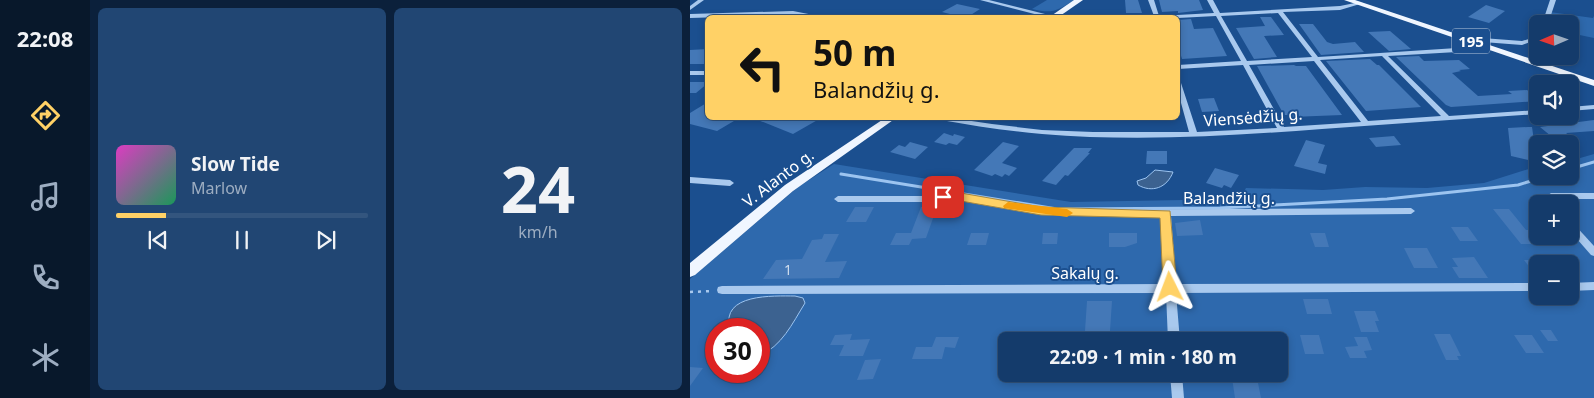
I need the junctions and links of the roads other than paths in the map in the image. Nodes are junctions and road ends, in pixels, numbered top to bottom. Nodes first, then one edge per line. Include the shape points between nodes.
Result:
1 (701, 0) edge
2 (983, 0) edge
3 (1079, 0) edge
4 (1151, 0) edge
5 (1210, 0) edge
6 (1348, 0) edge
7 (1553, 0) edge
8 (1358, 3) junction
9 (690, 8) edge
10 (1279, 11) junction
11 (1218, 14) junction
12 (724, 15) edge
13 (807, 15) edge
14 (1047, 15) edge
15 (1058, 15) edge
16 (1156, 15) edge
17 (1548, 15) edge
18 (690, 16) edge
19 (705, 16) edge
20 (1180, 16) edge
21 (1529, 41) edge
22 (1476, 43) junction
23 (1384, 54) junction
24 (1315, 58) junction
25 (1244, 63) junction
26 (1180, 67) edge
27 (690, 73) edge
28 (705, 73) edge
29 (1594, 83) edge
30 (1180, 90) edge
31 (1594, 107) edge
32 (1579, 108) edge
33 (1529, 113) edge
34 (1446, 118) junction
35 (888, 120) edge
36 (952, 120) edge
37 (1366, 123) junction
38 (1282, 130) junction
39 (1194, 135) junction
40 (690, 180) edge
41 (730, 183) dead end
42 (1594, 196) edge
43 (1579, 197) edge
44 (838, 199) dead end
45 (1412, 211) dead end
46 (1166, 214) junction
47 (1579, 235) edge
48 (1594, 252) edge
49 (690, 271) edge
50 (1579, 286) edge
51 (1594, 286) edge
52 (1170, 287) junction
53 (1529, 287) edge
54 (722, 290) road end
55 (1173, 332) edge
56 (1177, 382) edge
57 (1178, 398) edge

1 - 9 street
2 - 14 street
3 - 15 main road
4 - 16 street
5 - 11 street
6 - 8 main road, 195
7 - 17 street
8 - 10 street via 1348,8
8 - 22 main road, 195
10 - 11 street
10 - 24 street
11 - 20 street
11 - 25 street
12 - 13 street
18 - 19 street
21 - 22 street via 1487,40
22 - 23 street via 1457,50
22 - 29 main road, 195
23 - 24 street
23 - 34 street
24 - 25 street
24 - 37 street
25 - 26 street
25 - 38 street
27 - 28 street
30 - 39 street
31 - 32 street
33 - 34 street, Viensėdžių g.
34 - 37 street, Viensėdžių g.
35 - 49 main road, V. Alanto g. via 789,188
36 - 39 street, Viensėdžių g. via 1036,132 1114,137
37 - 38 street, Viensėdžių g.
38 - 39 street, Viensėdžių g.
40 - 41 street
42 - 43 street
44 - 46 street, Balandžių g. via 955,196 1048,212
45 - 46 street, Balandžių g.
46 - 52 street
47 - 48 street
50 - 51 street
52 - 53 street, Sakalų g.
52 - 54 street, Sakalų g.
52 - 55 street
56 - 57 street

